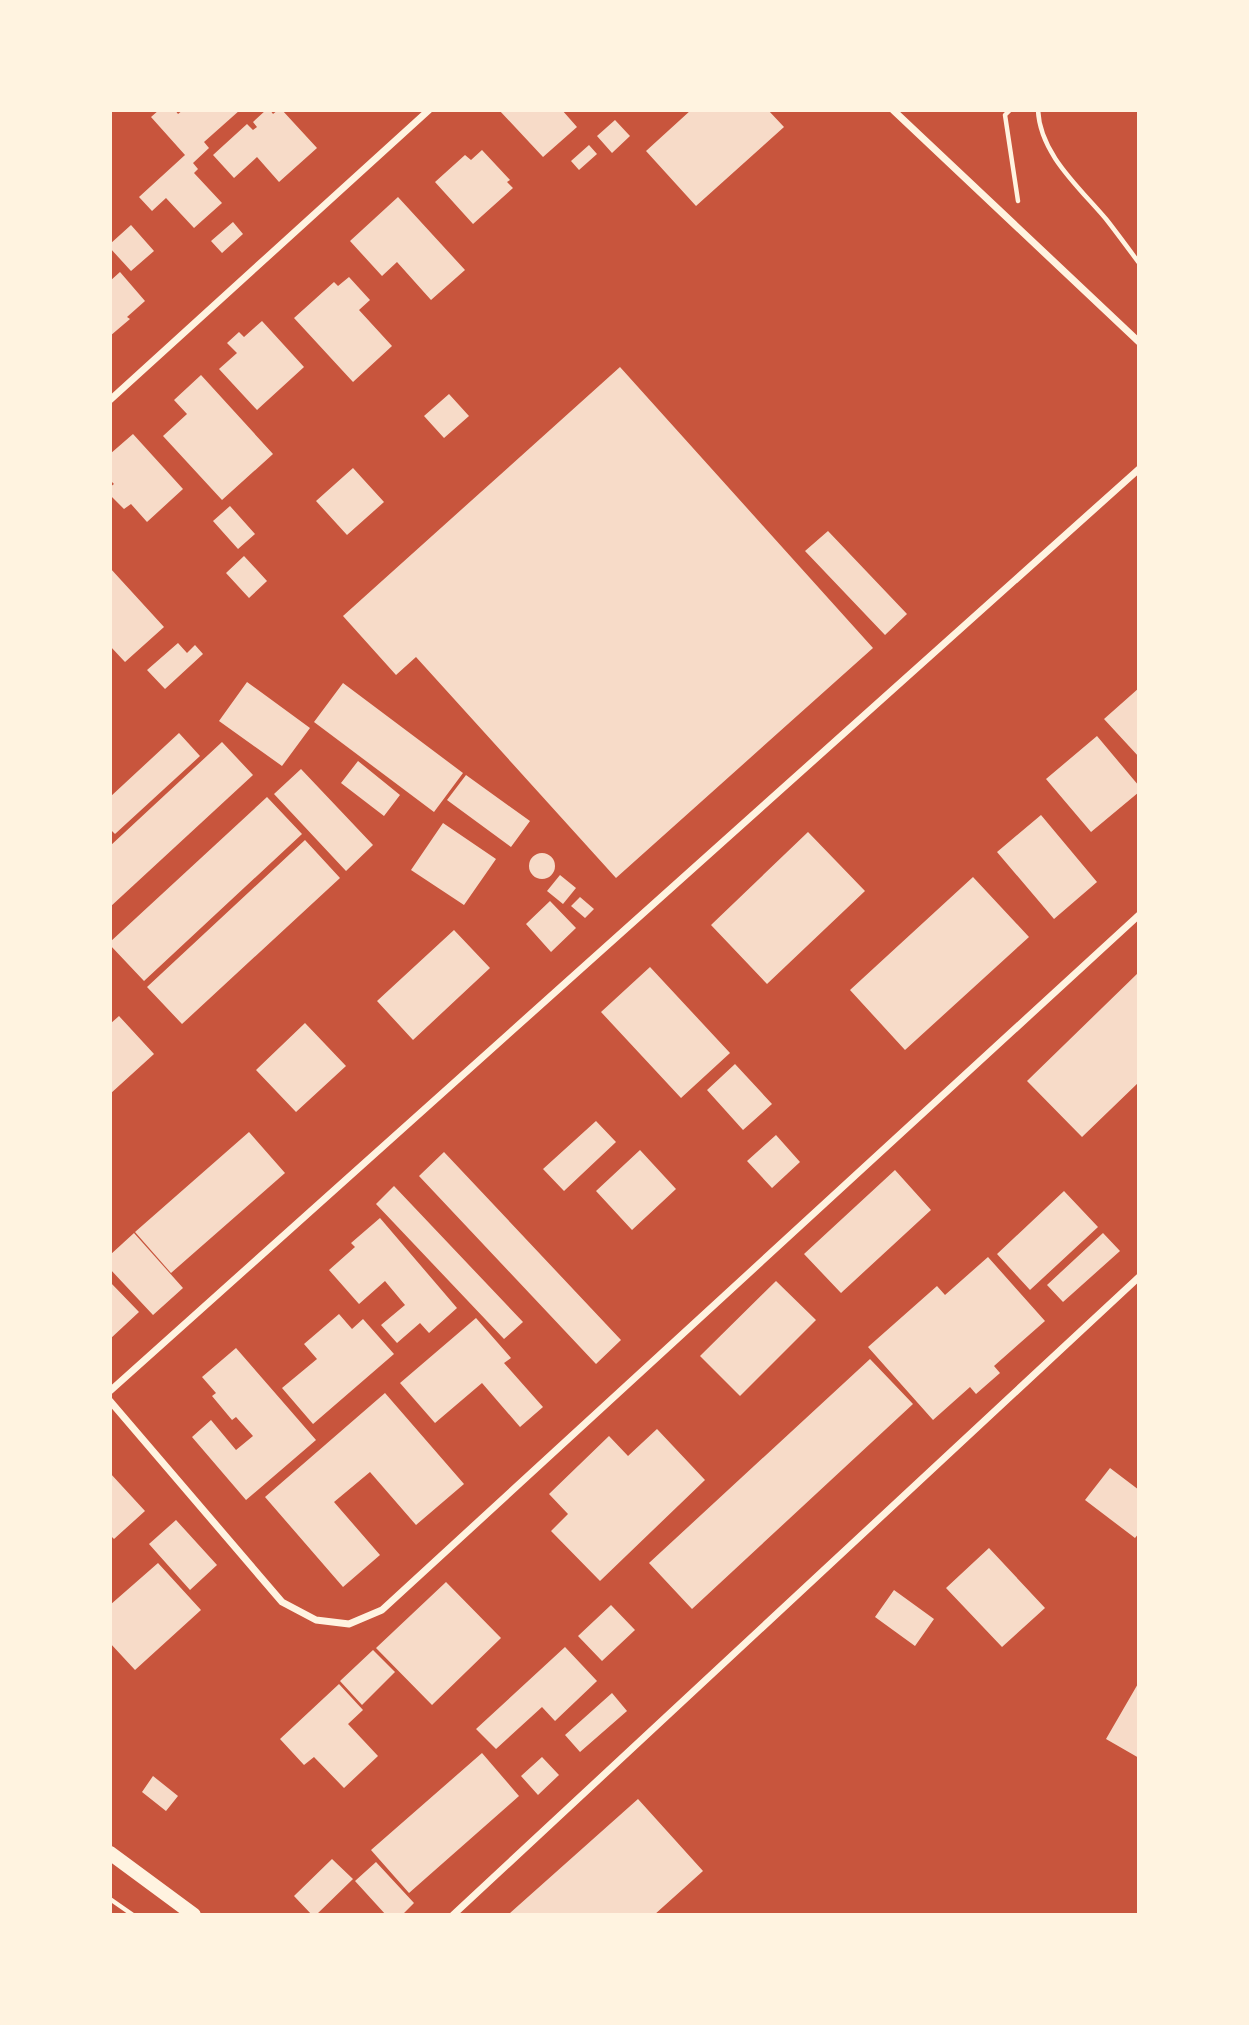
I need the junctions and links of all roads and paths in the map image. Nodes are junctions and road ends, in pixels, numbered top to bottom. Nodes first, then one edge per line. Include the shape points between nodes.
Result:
1 (429, 110) edge
2 (893, 110) edge
3 (1010, 110) edge
4 (1038, 110) edge
5 (1022, 231) junction
6 (1139, 263) edge
7 (1139, 342) edge
8 (110, 400) edge
9 (1139, 469) edge
10 (1139, 915) edge
11 (1139, 1277) edge
12 (110, 1391) edge
13 (110, 1401) edge
14 (110, 1853) edge
15 (110, 1899) edge
16 (132, 1915) edge
17 (194, 1915) edge
18 (453, 1915) edge

1 - 8 street
2 - 5 street
3 - 5 path via 1005,115
4 - 6 path via 1039,125 1052,155
5 - 7 street
9 - 12 street
10 - 13 street via 382,1610 349,1624 316,1620 282,1602
11 - 18 street
14 - 17 main road
15 - 16 path

